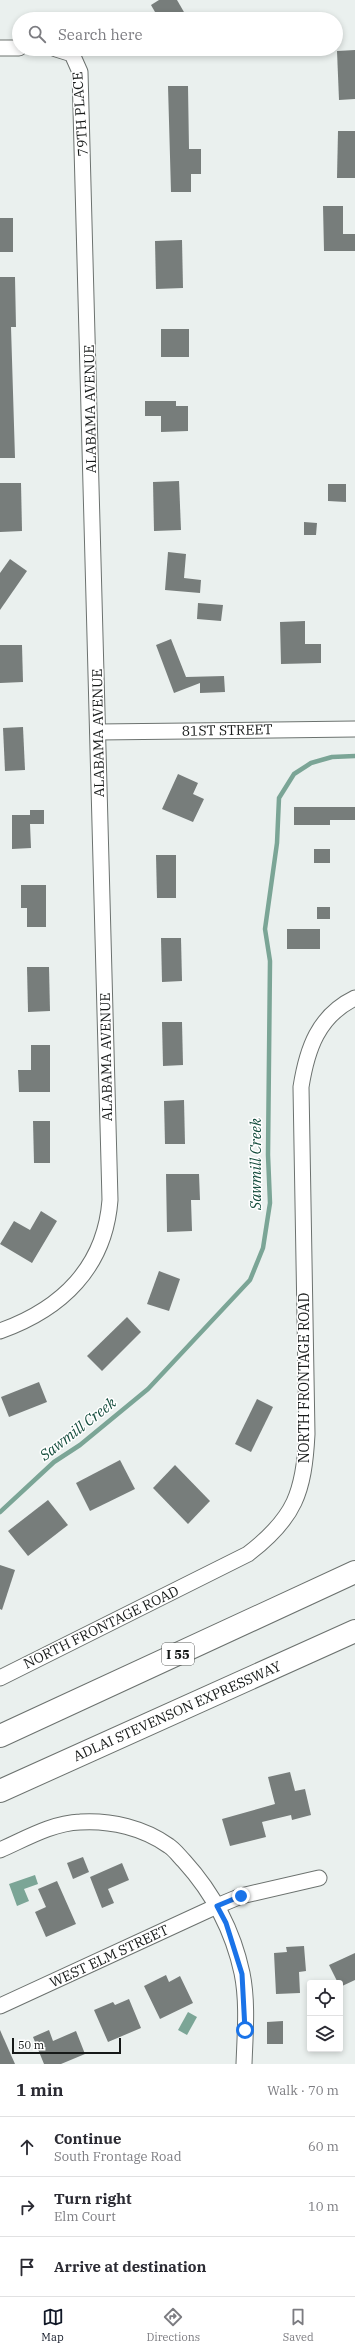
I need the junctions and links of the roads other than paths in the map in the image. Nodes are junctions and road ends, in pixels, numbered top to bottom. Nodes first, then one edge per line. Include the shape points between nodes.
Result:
1 (0, 48) edge
2 (12, 48) edge
3 (73, 56) edge
4 (84, 191) joint
5 (355, 729) edge
6 (98, 732) junction
7 (355, 998) edge
8 (0, 1330) edge
9 (355, 1572) edge
10 (355, 1631) edge
11 (0, 1678) edge
12 (0, 1736) edge
13 (0, 1791) edge
14 (0, 1850) edge
15 (319, 1878) dead end
16 (217, 1906) junction
17 (0, 2006) edge
18 (244, 2064) edge

1 - 2 street
3 - 4 street, 79TH PLACE via 80,72
4 - 6 street, ALABAMA AVENUE
5 - 6 street, 81ST STREET
6 - 8 street, ALABAMA AVENUE via 110,1200 105,1230 97,1251 68,1293 33,1316
7 - 11 street, NORTH FRONTAGE ROAD via 321,1024 305,1060 301,1087 307,1434 303,1476 291,1512 279,1528 248,1554
9 - 12 highway, I 55
10 - 13 highway, ADLAI STEVENSON EXPRESSWAY
14 - 16 street via 47,1829 78,1822 108,1822 138,1830 170,1846 192,1870
15 - 16 street, WEST ELM STREET via 241,1896
16 - 17 street, WEST ELM STREET
16 - 18 street via 226,1923 242,1974

